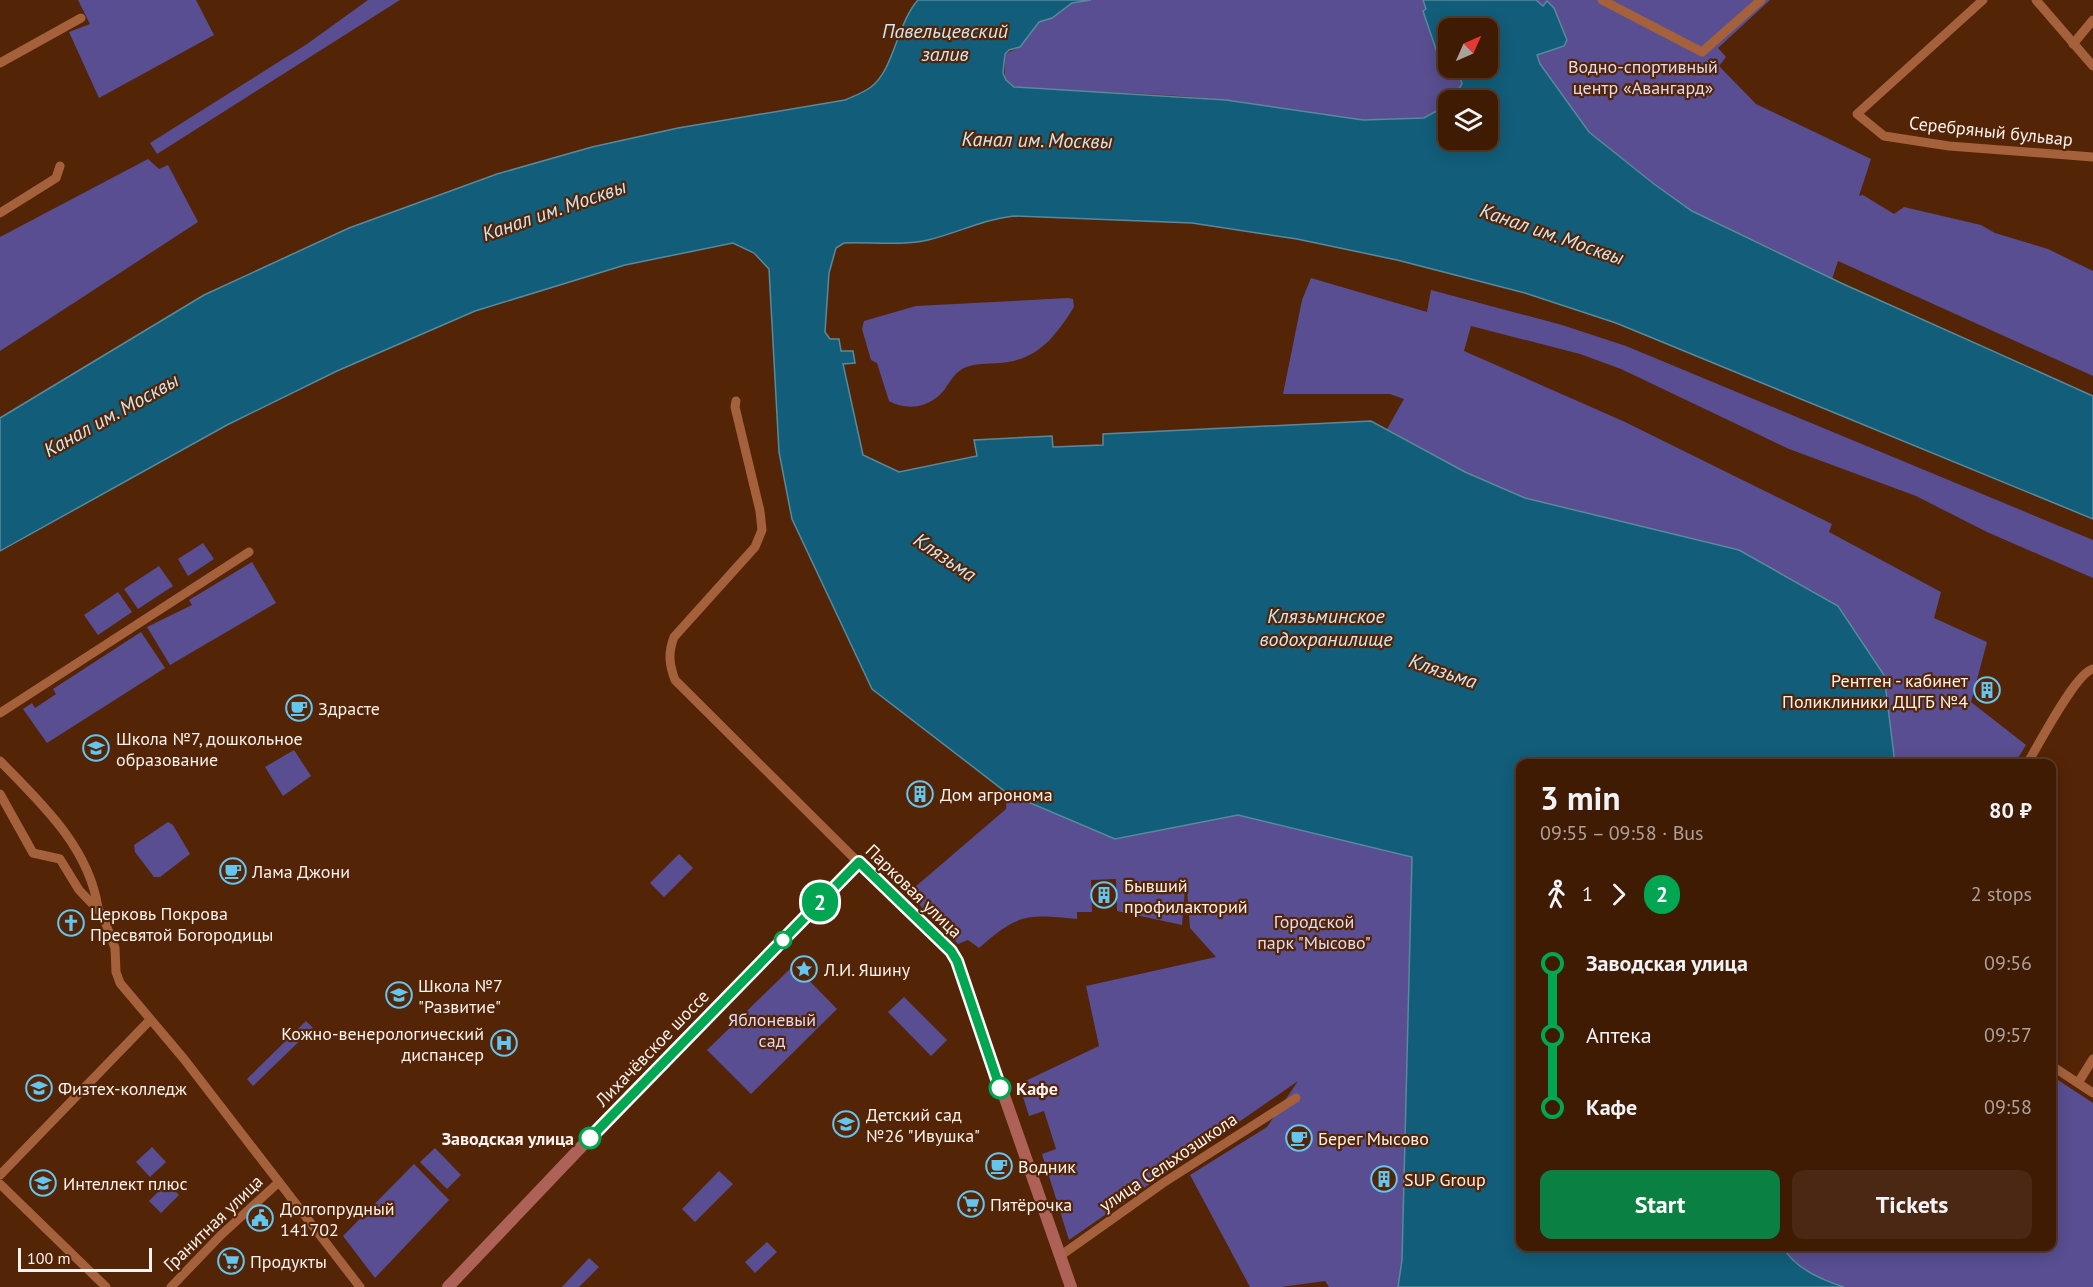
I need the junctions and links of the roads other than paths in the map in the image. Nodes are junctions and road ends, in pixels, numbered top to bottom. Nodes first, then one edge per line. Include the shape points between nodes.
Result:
1 (1602, 0) edge
2 (1761, 0) edge
3 (1983, 0) edge
4 (2036, 0) edge
5 (81, 18) dead end
6 (2093, 20) edge
7 (2073, 44) junction
8 (0, 63) edge
9 (2093, 66) edge
10 (2093, 158) edge
11 (60, 166) dead end
12 (0, 213) edge
13 (736, 401) dead end
14 (249, 552) dead end
15 (2093, 669) edge
16 (0, 713) edge
17 (2030, 759) edge
18 (0, 761) edge
19 (0, 794) edge
20 (859, 862) junction
21 (98, 908) junction
22 (150, 1020) junction
23 (2093, 1059) edge
24 (2056, 1069) edge
25 (2078, 1083) junction
26 (2093, 1093) edge
27 (1296, 1098) dead end
28 (0, 1176) edge
29 (279, 1182) junction
30 (0, 1184) edge
31 (1060, 1256) junction
32 (106, 1287) edge
33 (171, 1287) edge
34 (360, 1287) edge
35 (448, 1287) edge
36 (1071, 1287) edge

1 - 2 street via 1702,51
3 - 10 street, Серебряный бульвар via 1857,114 1884,136 1949,146
4 - 7 street
5 - 8 street
6 - 7 street
7 - 9 street
11 - 12 street via 56,178
13 - 20 street, Парковая улица via 762,530 755,547 674,637 669,652 675,680
14 - 16 street
15 - 17 street via 2082,676
18 - 21 street via 68,836 94,886
19 - 21 street via 33,853 60,859
20 - 31 street, Парковая улица via 957,961
20 - 35 street, Лихачёвское шоссе
21 - 22 street via 115,948 120,983
22 - 28 street
22 - 29 street
23 - 25 street
24 - 25 street
25 - 26 street
27 - 31 street, улица Сельхозшкола via 1163,1183
29 - 33 street, Гранитная улица
29 - 34 street
30 - 32 street
31 - 36 street, Парковая улица

